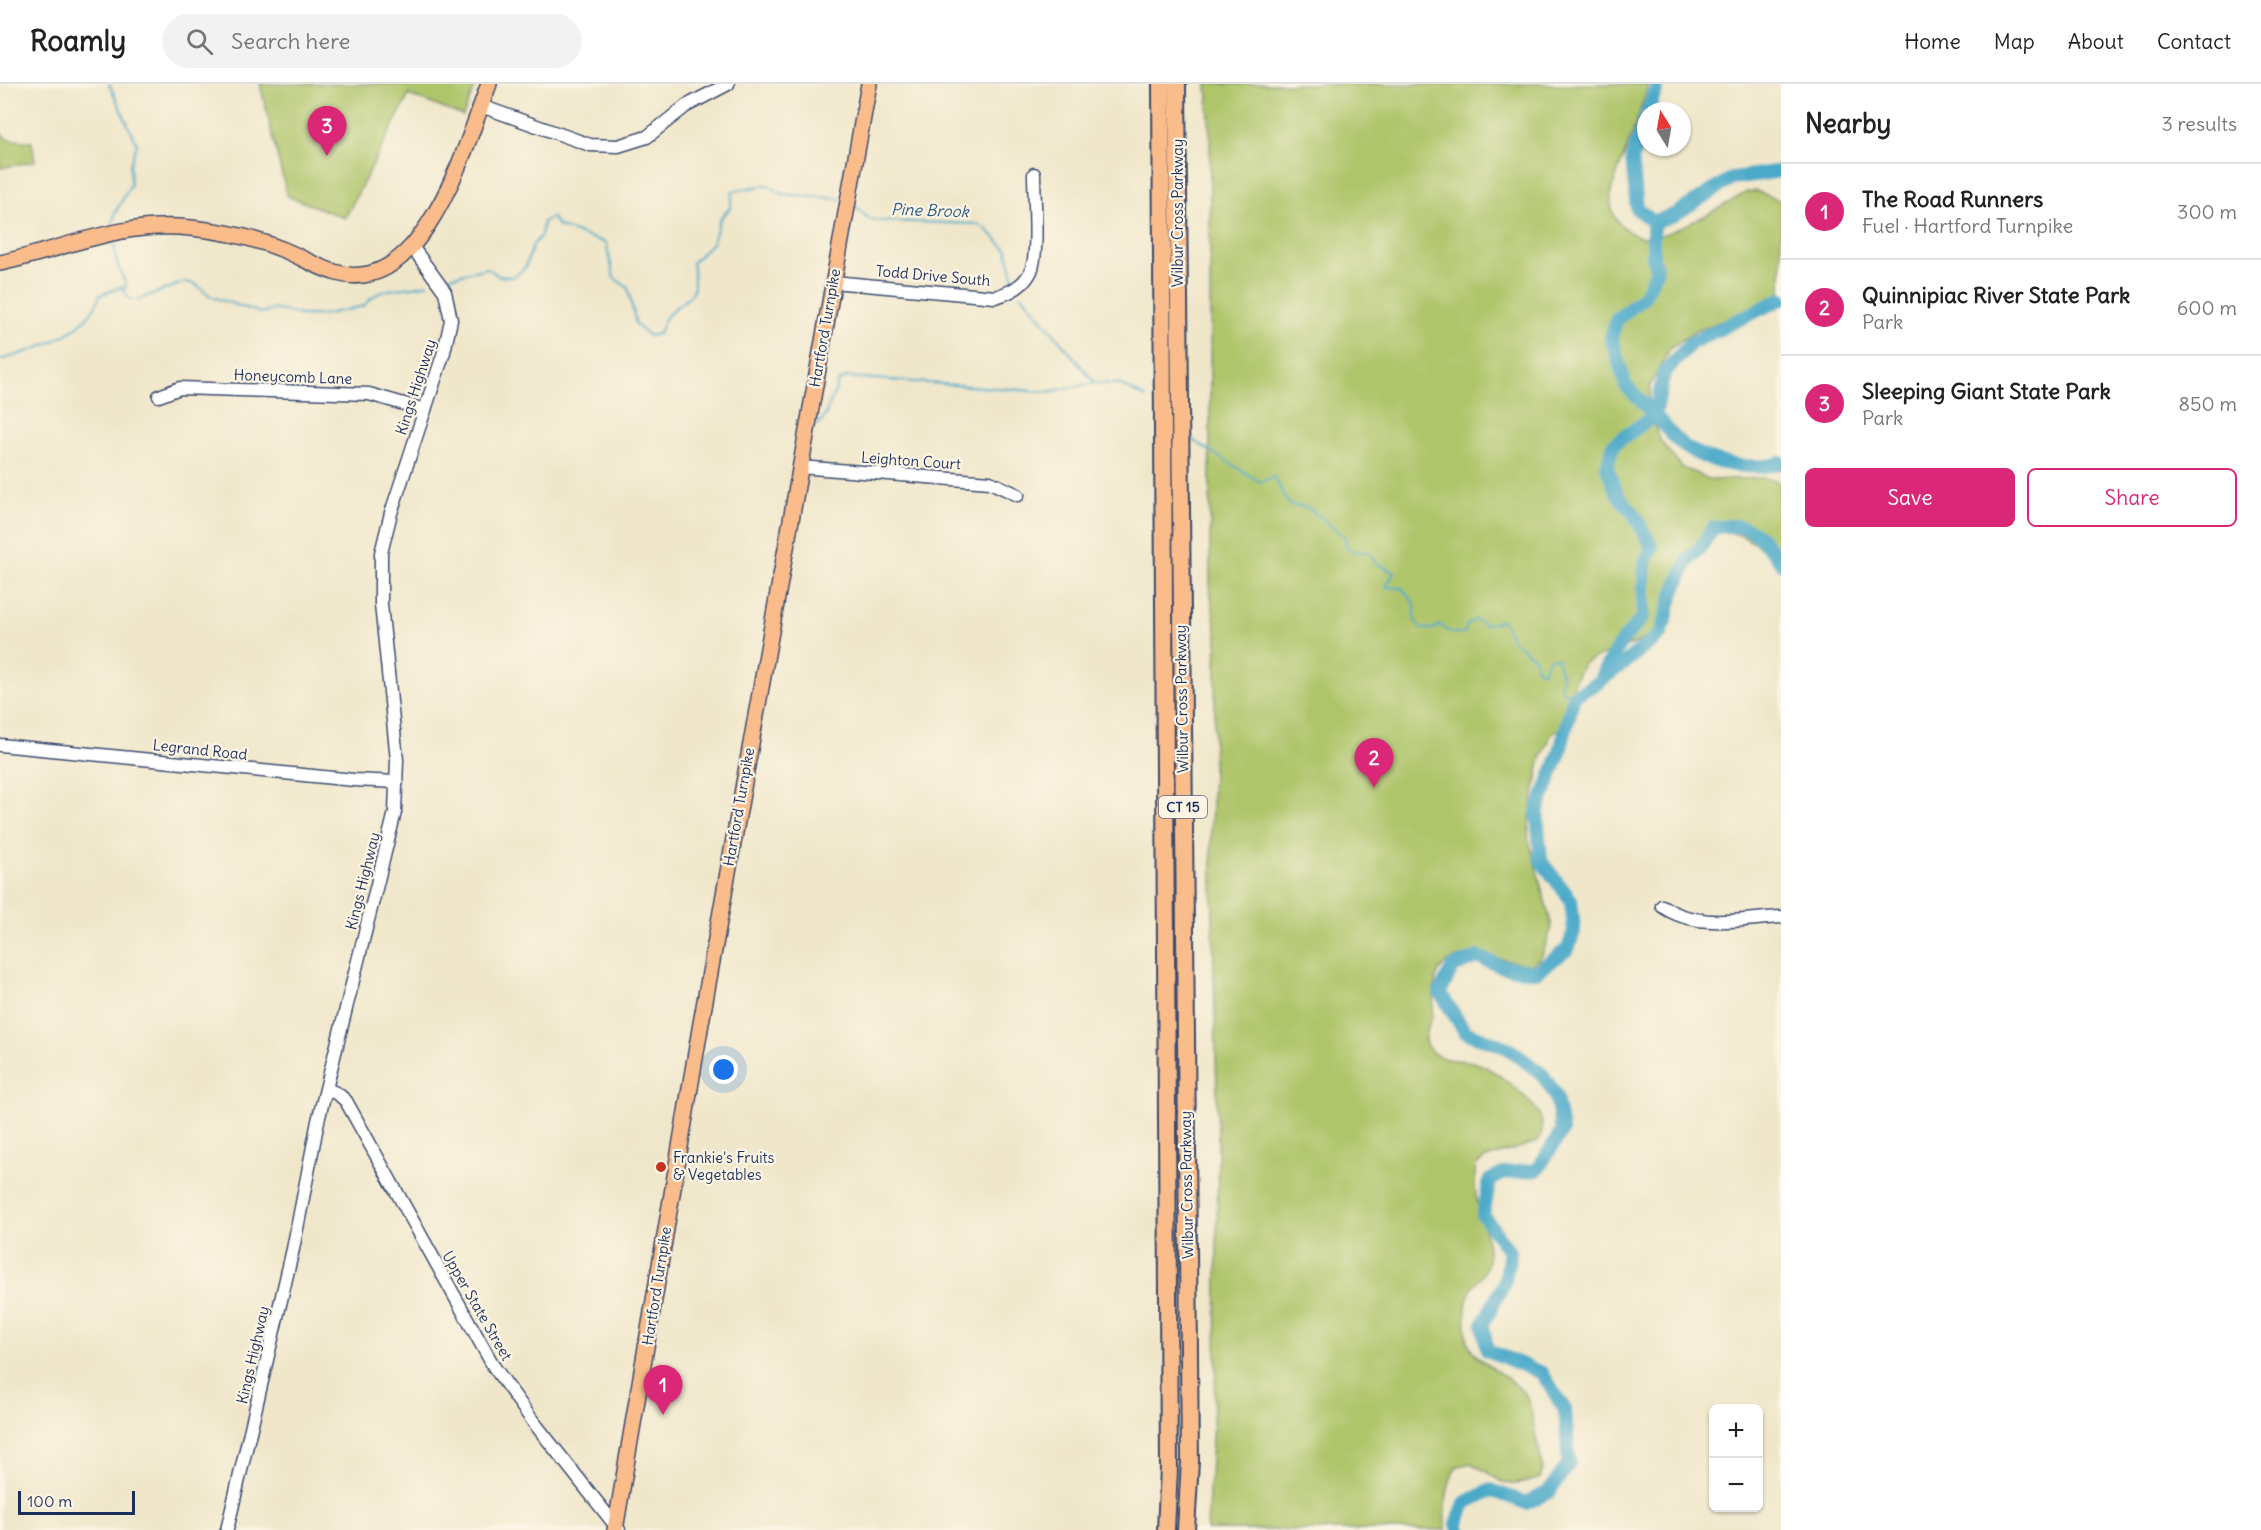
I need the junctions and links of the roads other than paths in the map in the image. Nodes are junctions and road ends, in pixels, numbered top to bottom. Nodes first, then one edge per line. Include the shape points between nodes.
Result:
1 (489, 84) edge
2 (728, 84) edge
3 (869, 84) edge
4 (1161, 84) edge
5 (1177, 84) edge
6 (481, 106) junction
7 (1034, 174) dead end
8 (413, 248) junction
9 (0, 263) edge
10 (833, 282) junction
11 (159, 396) dead end
12 (425, 410) junction
13 (800, 467) junction
14 (1018, 495) dead end
15 (0, 745) edge
16 (398, 782) junction
17 (1662, 906) dead end
18 (1781, 917) edge
19 (327, 1089) junction
20 (616, 1529) edge
21 (227, 1530) edge
22 (1166, 1530) edge
23 (1186, 1530) edge

1 - 6 main road
2 - 6 street via 686,106 647,137 618,146 590,145
3 - 10 main road, Hartford Turnpike
4 - 22 highway, Wilbur Cross Parkway / CT 15 via 1169,1468
5 - 23 highway, Wilbur Cross Parkway / CT 15 via 1190,1461
6 - 8 main road via 441,201
7 - 10 street, Todd Drive South via 1034,260 1024,281 1008,293 995,297
8 - 9 main road via 378,272 355,276 334,273 277,248 231,235 191,228 147,227 109,232
8 - 12 street, Kings Highway via 441,284 451,314 448,339
10 - 13 main road, Hartford Turnpike
11 - 12 street, Honeycomb Lane via 180,388 369,394
12 - 16 street, Kings Highway via 386,528 380,562
13 - 14 street, Leighton Court via 990,482
13 - 20 main road, Hartford Turnpike
15 - 16 street, Legrand Road
16 - 19 street, Kings Highway via 388,847
17 - 18 street via 1679,917 1697,921
19 - 20 street, Upper State Street via 346,1101 510,1392
19 - 21 street, Kings Highway

